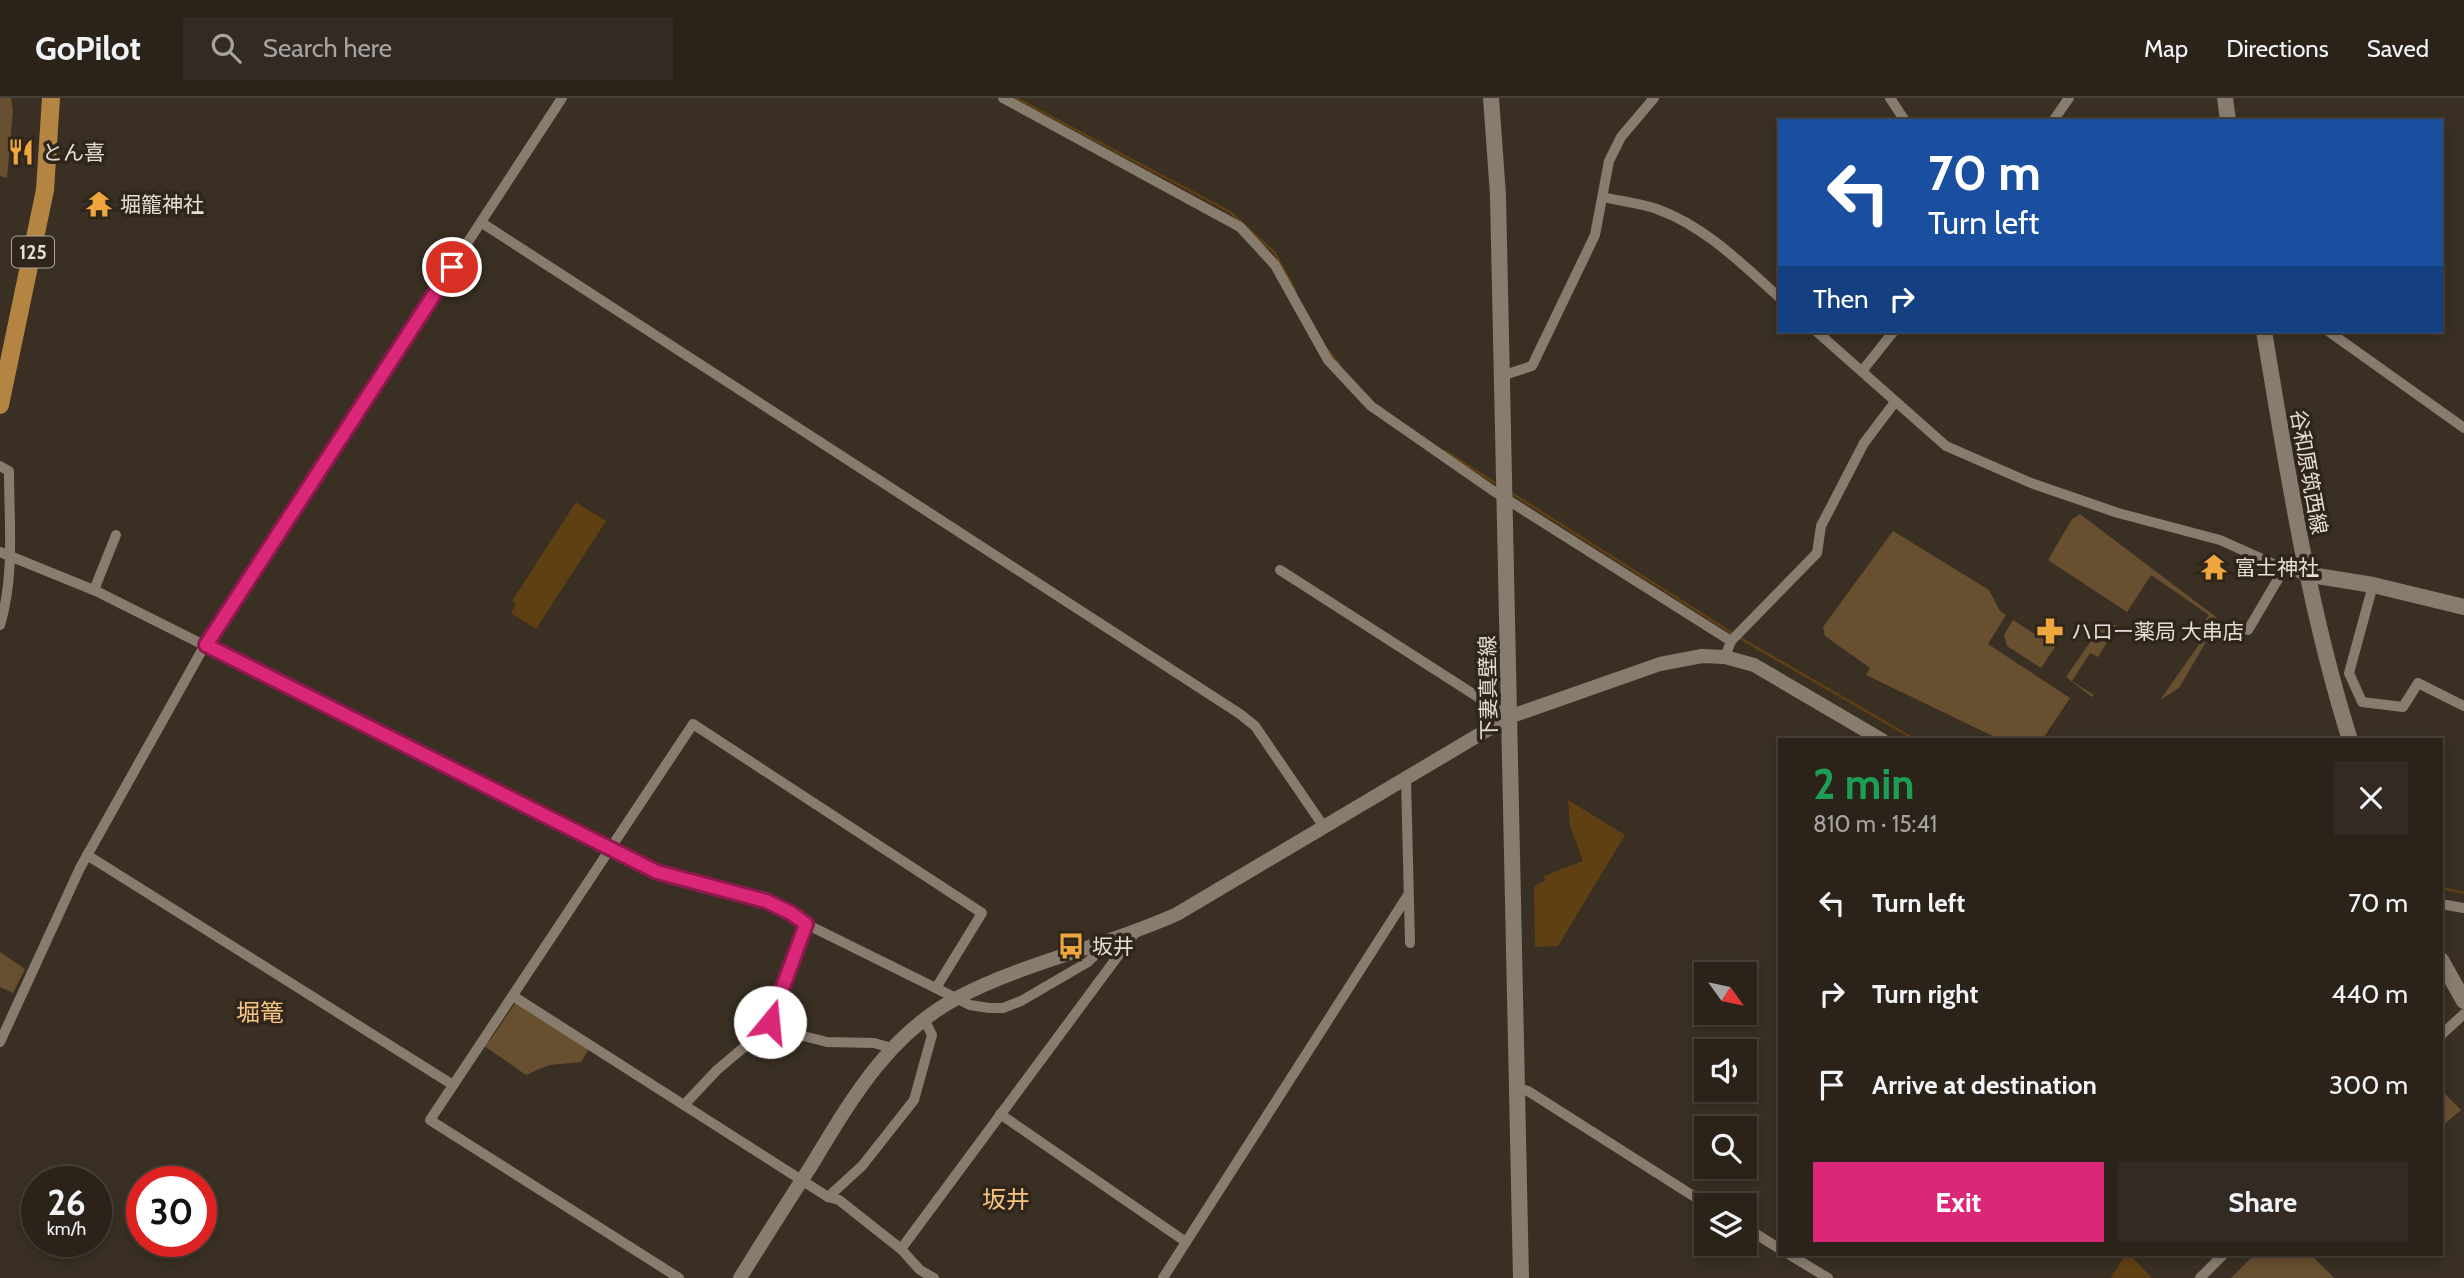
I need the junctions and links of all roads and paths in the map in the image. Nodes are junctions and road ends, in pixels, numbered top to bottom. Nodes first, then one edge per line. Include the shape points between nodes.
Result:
1 (51, 98) edge
2 (562, 98) edge
3 (1003, 98) edge
4 (1491, 98) edge
5 (1654, 98) edge
6 (1890, 98) edge
7 (2069, 98) edge
8 (2225, 98) edge
9 (1904, 119) edge
10 (2054, 119) edge
11 (2228, 119) edge
12 (1603, 197) junction
13 (482, 223) junction
14 (1778, 296) edge
15 (1818, 333) edge
16 (1892, 333) edge
17 (2263, 333) edge
18 (2331, 333) edge
19 (1862, 371) junction
20 (1501, 376) junction
21 (1895, 402) junction
22 (0, 405) edge
23 (2464, 428) edge
24 (0, 466) edge
25 (1504, 497) junction
26 (116, 535) dead end
27 (5, 554) edge
28 (2284, 569) junction
29 (1280, 570) dead end
30 (2305, 573) junction
31 (2374, 585) junction
32 (94, 590) junction
33 (2464, 607) edge
34 (0, 625) edge
35 (2248, 630) dead end
36 (1734, 637) junction
37 (206, 645) junction
38 (1725, 657) junction
39 (2464, 706) edge
40 (1509, 717) junction
41 (1879, 738) edge
42 (2349, 738) edge
43 (1406, 779) junction
44 (1324, 827) junction
45 (612, 849) junction
46 (87, 855) junction
47 (1408, 895) junction
48 (2443, 904) edge
49 (2464, 908) edge
50 (806, 924) junction
51 (1135, 933) junction
52 (1107, 943) junction
53 (1410, 943) dead end
54 (2443, 964) edge
55 (936, 988) junction
56 (513, 996) junction
57 (956, 998) junction
58 (2464, 1001) edge
59 (2464, 1014) edge
60 (925, 1019) junction
61 (768, 1027) junction
62 (2443, 1033) edge
63 (0, 1042) edge
64 (892, 1048) junction
65 (453, 1085) junction
66 (1517, 1087) junction
67 (684, 1105) junction
68 (1000, 1114) junction
69 (801, 1182) junction
70 (1694, 1196) edge
71 (828, 1197) junction
72 (1757, 1235) edge
73 (1186, 1242) junction
74 (1778, 1248) edge
75 (901, 1249) junction
76 (1792, 1256) edge
77 (2222, 1256) edge
78 (679, 1278) edge
79 (740, 1278) edge
80 (934, 1278) edge
81 (1163, 1278) edge
82 (1521, 1278) edge
83 (1828, 1278) edge
84 (2200, 1278) edge

1 - 22 highway, 125 via 46,190
2 - 13 street
3 - 25 street via 1240,227 1275,265 1320,348 1349,385 1395,426
4 - 20 main road, 下妻真壁線
5 - 12 street via 1621,137 1609,161
6 - 9 street
7 - 10 street
8 - 11 main road
12 - 14 street via 1653,207 1682,219 1718,243
12 - 20 street via 1595,235 1532,366
13 - 37 street
13 - 44 street via 1240,714 1255,726
15 - 19 street
16 - 19 street
17 - 30 main road, 谷和原筑西線
18 - 23 street
19 - 21 street
20 - 25 main road, 下妻真壁線
21 - 28 street via 1946,446 2118,513 2220,540
21 - 36 street via 1864,443 1821,526 1817,553
24 - 27 street via 9,471
25 - 36 street
25 - 40 main road, 下妻真壁線
26 - 32 street
27 - 32 street
27 - 34 street via 8,593
28 - 30 street
28 - 35 street
29 - 40 street
30 - 31 main road
30 - 42 main road, 谷和原筑西線
31 - 33 main road
31 - 39 street via 2349,673 2362,702 2403,707 2418,683
32 - 37 street
36 - 38 street
37 - 45 street
37 - 46 street
38 - 40 street via 1660,664
38 - 41 street via 1764,669
40 - 43 street
40 - 66 main road, 下妻真壁線
43 - 44 street
43 - 47 street
44 - 51 street via 1200,901
45 - 50 street via 668,876 766,901
45 - 55 street via 693,724 982,913
45 - 56 street
46 - 63 street
46 - 65 street
47 - 53 street
47 - 73 street
48 - 49 street
50 - 55 street
50 - 61 street
51 - 52 street
51 - 68 street
52 - 57 street
52 - 57 street via 1088,962 1021,1002 989,1008
54 - 58 main road
55 - 57 street
56 - 65 street
56 - 67 street
57 - 60 street
59 - 62 street
60 - 64 street
60 - 71 street via 932,1035 914,1100 862,1166
61 - 64 street via 827,1042
61 - 67 street
64 - 69 street via 859,1087
65 - 78 street via 430,1120
66 - 70 street
66 - 82 main road, 下妻真壁線
67 - 69 street
68 - 73 street
68 - 75 street
69 - 71 street
69 - 79 street
71 - 75 street via 839,1200
72 - 74 street
73 - 81 street
75 - 80 street
76 - 83 street
77 - 84 street

